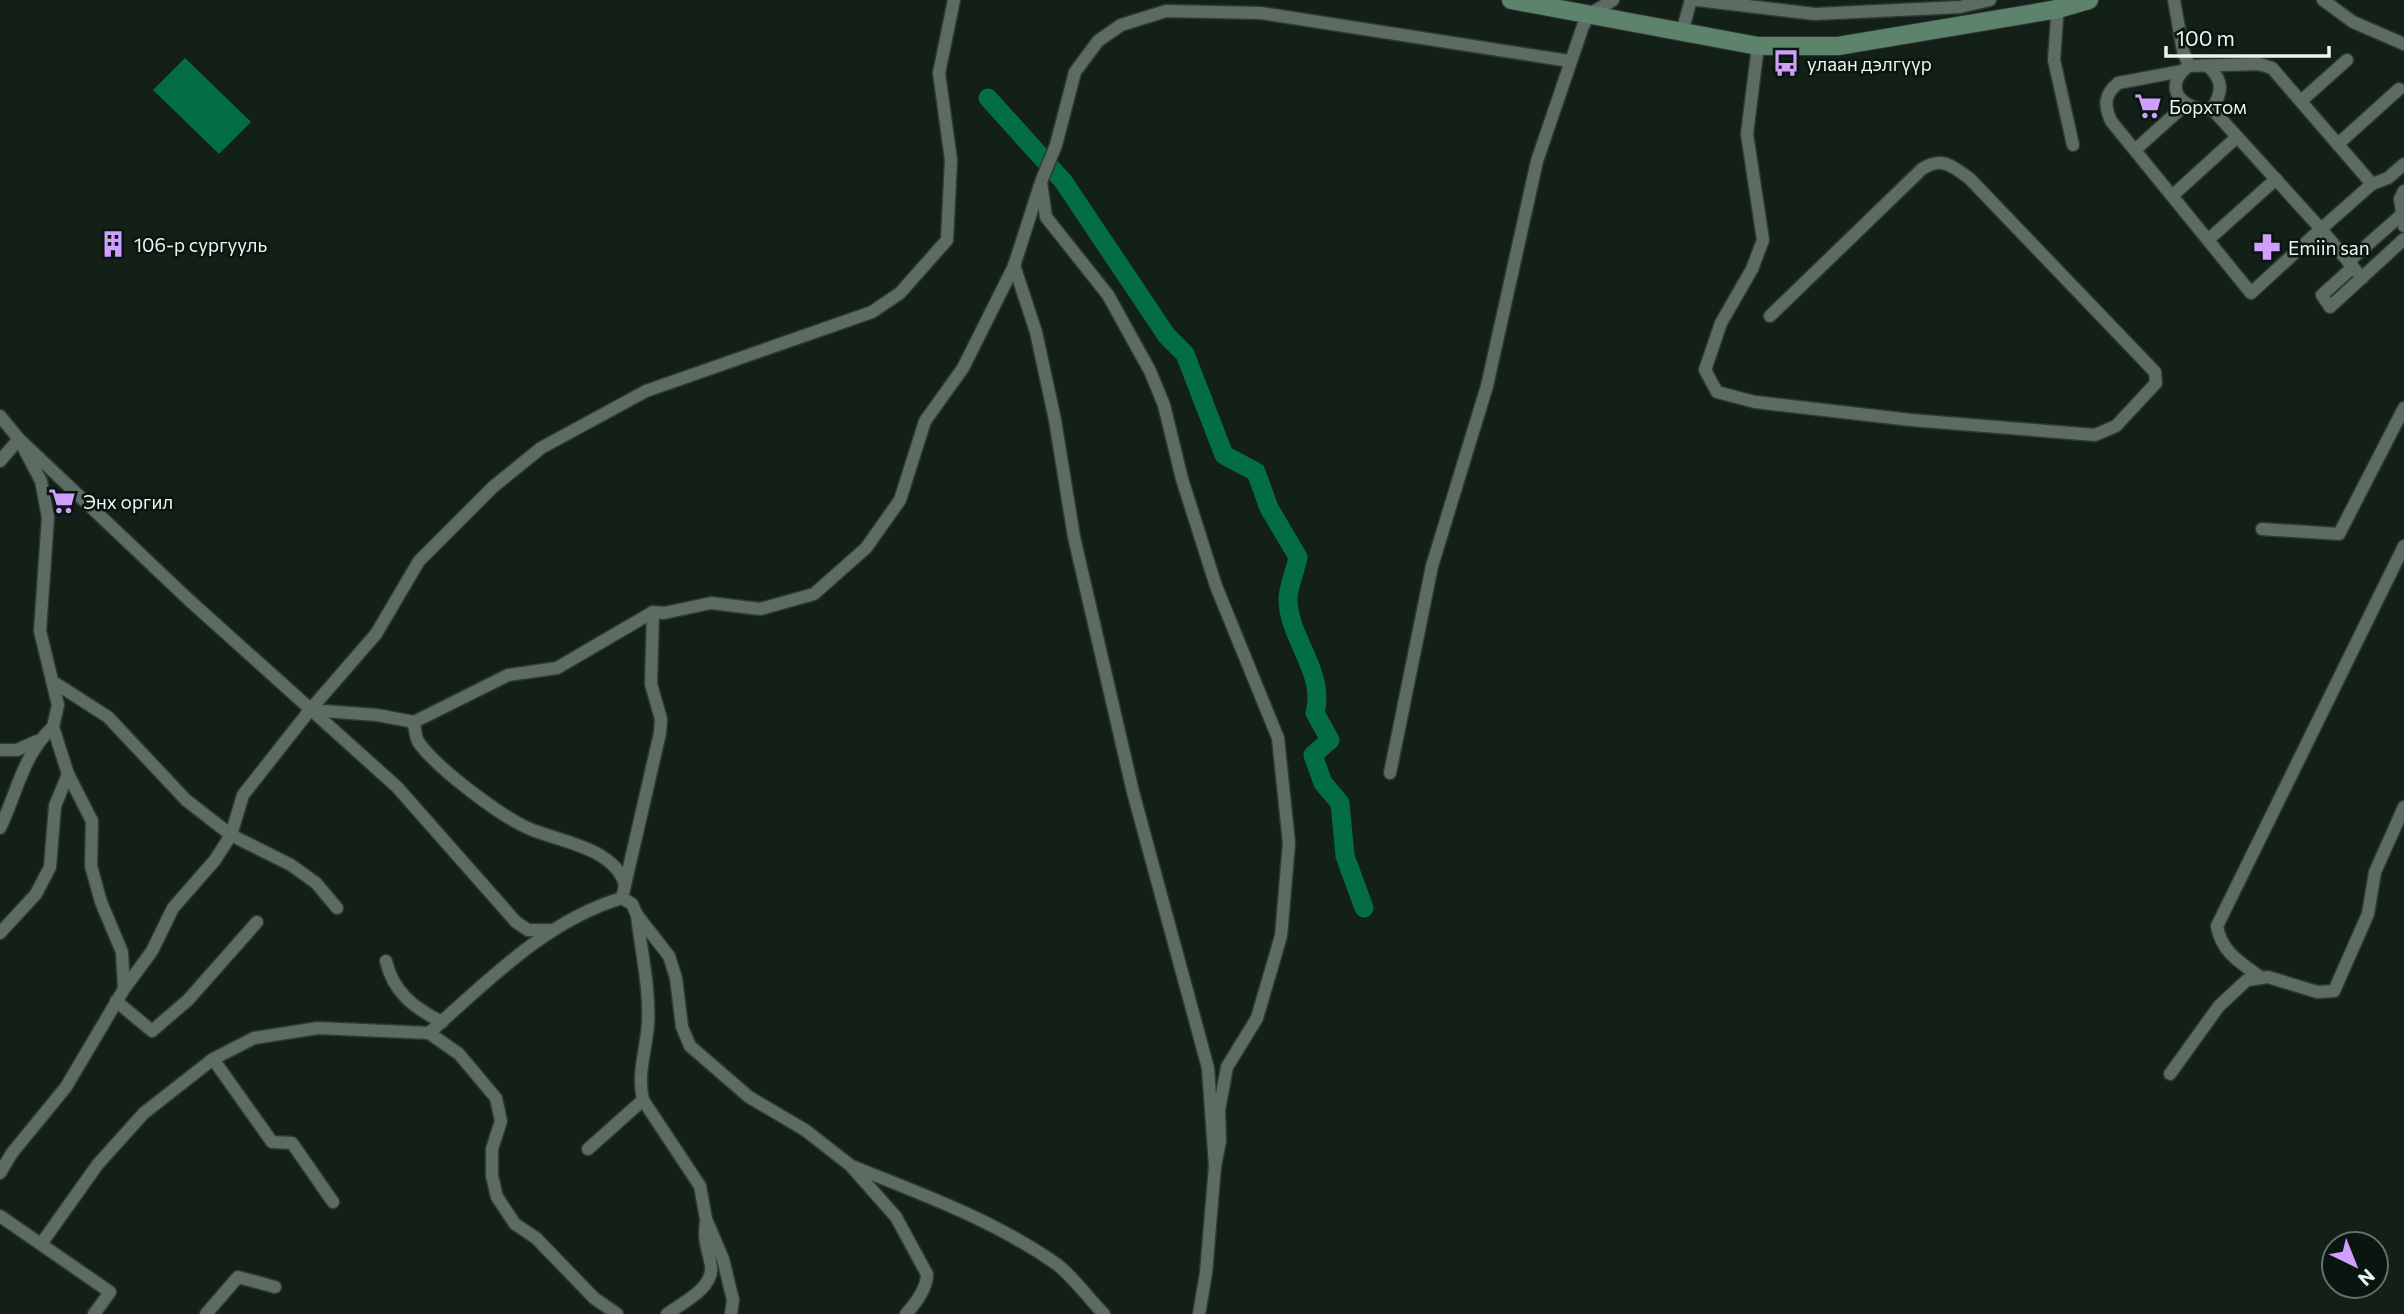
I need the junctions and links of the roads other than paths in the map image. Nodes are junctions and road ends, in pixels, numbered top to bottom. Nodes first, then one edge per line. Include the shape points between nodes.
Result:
1 (954, 0) edge
2 (1511, 0) edge
3 (1613, 0) edge
4 (1691, 0) edge
5 (1697, 0) edge
6 (1990, 0) edge
7 (2089, 0) edge
8 (2174, 0) edge
9 (2323, 0) edge
10 (1960, 4) edge
11 (2058, 5) edge
12 (1590, 14) junction
13 (1959, 27) junction
14 (1682, 32) junction
15 (2404, 44) edge
16 (1758, 46) junction
17 (2347, 60) dead end
18 (1569, 61) junction
19 (2209, 67) junction
20 (2186, 69) junction
21 (2399, 89) dead end
22 (2301, 101) junction
23 (2185, 105) junction
24 (2212, 109) junction
25 (2236, 137) junction
26 (2338, 144) junction
27 (2073, 145) dead end
28 (2134, 150) junction
29 (2404, 164) edge
30 (2276, 179) junction
31 (1041, 181) junction
32 (2376, 183) junction
33 (2402, 192) edge
34 (2172, 196) junction
35 (2402, 221) edge
36 (2321, 229) junction
37 (2404, 239) edge
38 (2208, 240) junction
39 (2351, 264) junction
40 (1014, 265) junction
41 (2362, 278) junction
42 (1770, 316) dead end
43 (2404, 408) edge
44 (0, 416) edge
45 (19, 439) junction
46 (0, 461) edge
47 (2262, 529) dead end
48 (2404, 546) edge
49 (653, 612) junction
50 (55, 683) junction
51 (310, 710) junction
52 (414, 722) junction
53 (53, 727) junction
54 (37, 741) junction
55 (0, 750) edge
56 (1390, 773) dead end
57 (68, 774) junction
58 (2404, 807) edge
59 (0, 828) edge
60 (231, 835) junction
61 (624, 891) junction
62 (337, 908) dead end
63 (637, 915) junction
64 (257, 922) dead end
65 (554, 930) junction
66 (0, 933) edge
67 (386, 961) dead end
68 (2259, 976) junction
69 (124, 989) junction
70 (116, 1001) junction
71 (442, 1022) junction
72 (429, 1033) junction
73 (213, 1059) junction
74 (2171, 1074) dead end
75 (643, 1100) junction
76 (588, 1149) dead end
77 (850, 1165) junction
78 (1215, 1166) junction
79 (0, 1173) edge
80 (333, 1202) dead end
81 (0, 1216) edge
82 (706, 1219) junction
83 (41, 1244) junction
84 (275, 1287) dead end
85 (94, 1314) edge
86 (206, 1314) edge
87 (618, 1314) edge
88 (667, 1314) edge
89 (731, 1314) edge
90 (906, 1314) edge
91 (1104, 1314) edge
92 (1199, 1314) edge

1 - 51 street via 939,73 951,160 947,240 939,253 900,293 872,312 646,391 541,447 484,495 419,561 376,634
2 - 12 main road
3 - 12 street
4 - 14 street
5 - 10 street via 1815,15
6 - 10 street
7 - 11 main road
8 - 20 street
9 - 15 street via 2353,22
10 - 13 street
11 - 13 main road
11 - 27 street via 2054,60
12 - 14 main road
12 - 18 street
13 - 16 main road via 1839,46
14 - 16 main road
16 - 42 street via 1746,134 1763,240 1721,323 1705,370 1717,393 1755,402 1911,420 2095,435 2116,426 2156,383 2155,372 1970,179 1948,163 1934,161 1922,169
17 - 22 street
18 - 31 street via 1261,13 1166,11 1121,25 1087,53 1075,72 1056,145
18 - 56 street via 1537,161 1487,386 1432,566
19 - 20 street
19 - 22 street via 2267,66
19 - 24 street via 2221,84
20 - 23 street via 2177,88
20 - 28 street via 2118,83 2107,96 2106,111
21 - 26 street
22 - 26 street
23 - 24 street
23 - 28 street
24 - 25 street
25 - 30 street
25 - 34 street
26 - 32 street
28 - 34 street
29 - 32 street
30 - 36 street
30 - 38 street
31 - 40 street
31 - 78 street via 1046,217 1108,295 1150,371 1216,586 1278,738 1289,843 1281,936 1257,1018 1227,1067
32 - 33 street via 2391,192
32 - 36 street
33 - 35 street
34 - 38 street
35 - 39 street
36 - 38 street via 2251,293
36 - 39 street
37 - 41 street
39 - 41 street
39 - 41 street via 2322,295 2326,304 2330,307
40 - 49 street via 963,368 925,421 900,500 866,548 814,594 760,609 711,603
40 - 78 street via 1036,332 1074,537 1133,792 1208,1068
43 - 47 street via 2339,534
44 - 45 street
45 - 46 street
45 - 50 street via 41,481 48,517 40,631
45 - 51 street
48 - 68 street via 2217,926 2220,942
49 - 52 street via 557,668 508,675
49 - 61 street via 652,684 660,733
50 - 53 street via 58,705
50 - 60 street via 108,717 187,800
51 - 52 street
51 - 60 street via 243,794
51 - 65 street via 397,787 516,922 528,930
52 - 61 street via 417,740 463,785 527,828 615,865
53 - 54 street
53 - 57 street
54 - 55 street via 17,750
54 - 59 street
57 - 66 street via 55,806 50,867 36,894
57 - 69 street via 92,821 91,866 122,952
58 - 68 street via 2375,872 2368,914 2334,991 2316,992
60 - 62 street via 291,865 316,883
60 - 69 street via 173,908 152,951
61 - 63 street
61 - 65 street
63 - 75 street via 648,991 639,1084
63 - 77 street via 669,956 690,1046 749,1097 805,1130
64 - 70 street via 188,1000 152,1031
65 - 71 street via 507,963
67 - 71 street via 390,979 415,1008
68 - 74 street via 2247,980 2219,1006
69 - 70 street
70 - 79 street via 66,1087
71 - 72 street
72 - 73 street via 318,1028 254,1038
72 - 87 street via 459,1054 496,1097 501,1121 492,1149 492,1176 497,1197 515,1224 536,1238 594,1298
73 - 80 street via 272,1142 292,1143
73 - 83 street via 126,1133
75 - 76 street
75 - 82 street via 700,1186
77 - 90 street via 896,1217 926,1273 926,1282
77 - 91 street via 946,1204 1041,1255 1057,1265
78 - 92 street
81 - 83 street
82 - 88 street via 703,1241 712,1269 706,1286
82 - 89 street via 723,1259 733,1300
83 - 85 street via 110,1292
84 - 86 street via 238,1277

